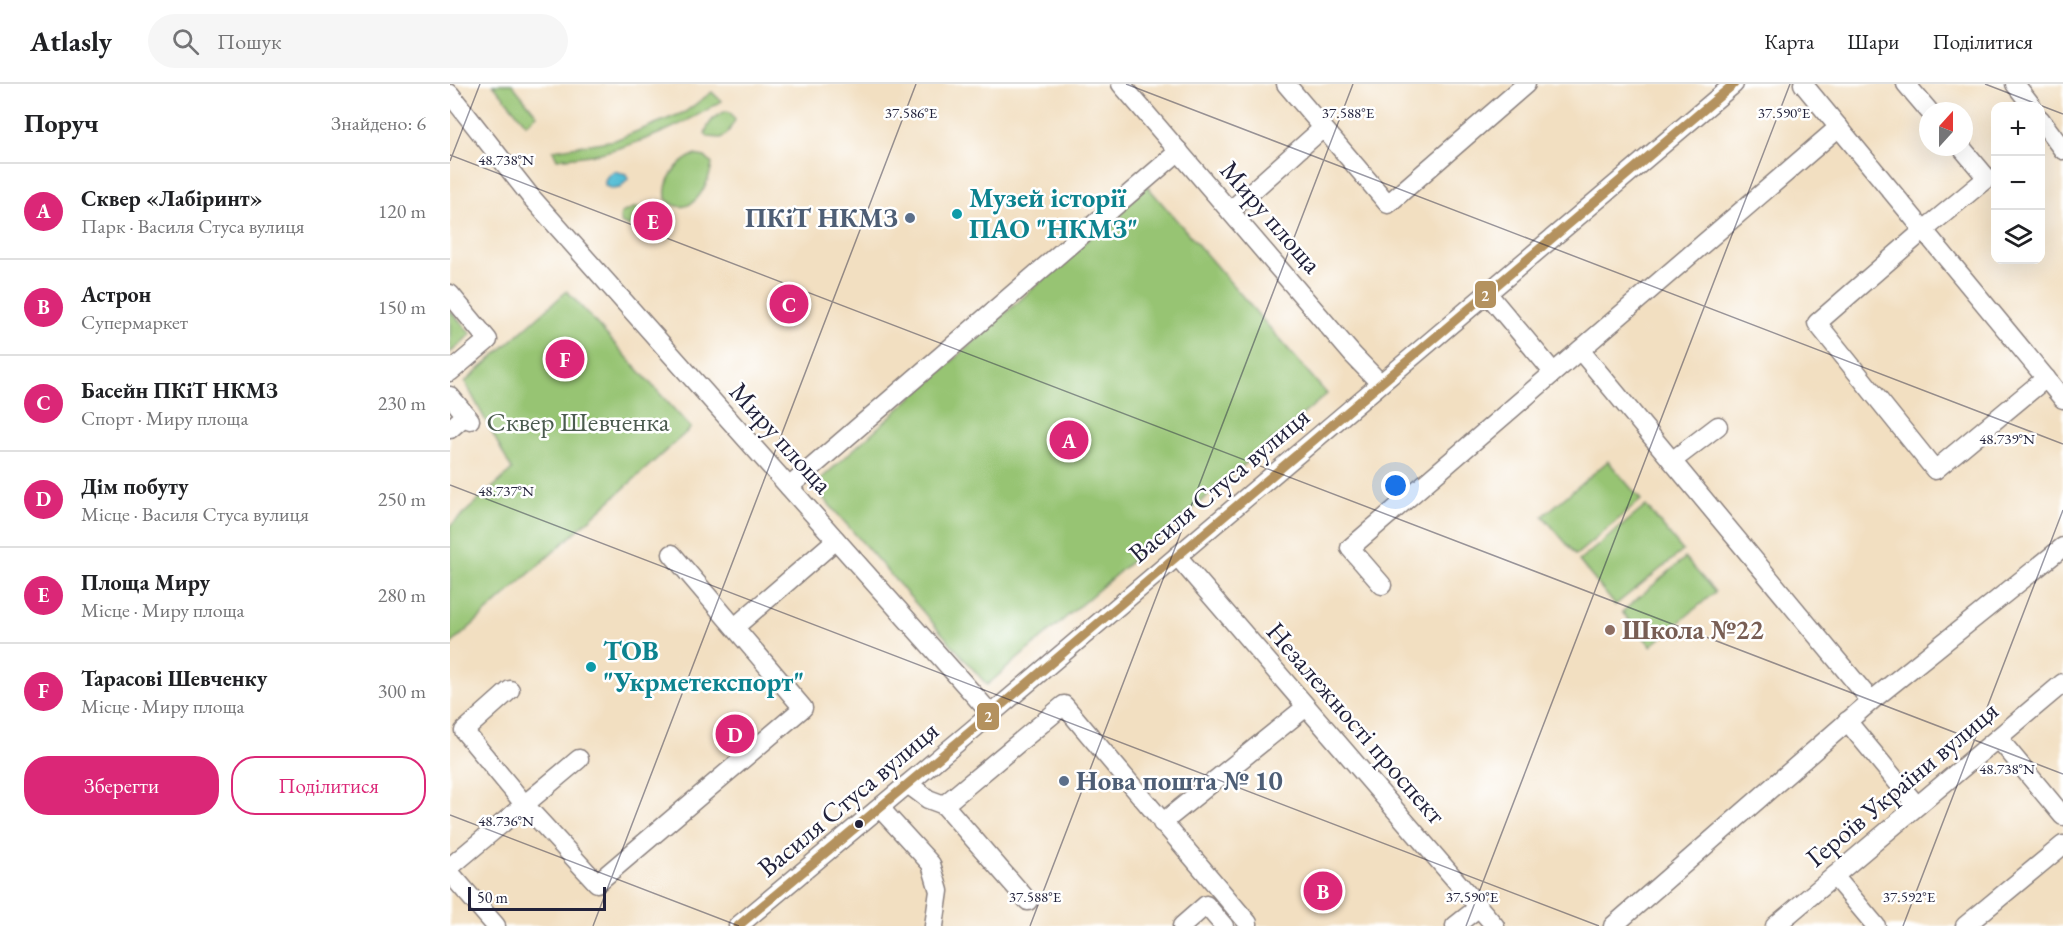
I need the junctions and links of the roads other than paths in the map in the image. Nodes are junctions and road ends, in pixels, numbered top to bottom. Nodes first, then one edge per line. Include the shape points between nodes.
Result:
1 (1122, 84) edge
2 (1286, 84) edge
3 (1526, 84) edge
4 (1734, 84) edge
5 (1803, 84) edge
6 (1906, 84) edge
7 (2015, 84) edge
8 (450, 93) edge
9 (1921, 102) edge
10 (2029, 102) edge
11 (2045, 126) edge
12 (1839, 127) junction
13 (1323, 128) junction
14 (2063, 150) edge
15 (1179, 151) junction
16 (1969, 156) edge
17 (1230, 211) junction
18 (1924, 230) junction
19 (1487, 293) junction
20 (450, 294) edge
21 (1580, 350) junction
22 (450, 372) edge
23 (1553, 372) junction
24 (2046, 378) junction
25 (1380, 383) junction
26 (450, 396) edge
27 (2063, 399) edge
28 (1718, 426) dead end
29 (450, 429) edge
30 (1672, 461) junction
31 (789, 487) junction
32 (836, 540) junction
33 (2063, 547) edge
34 (672, 554) dead end
35 (1177, 556) junction
36 (1382, 585) dead end
37 (735, 627) junction
38 (2063, 683) edge
39 (510, 690) dead end
40 (1871, 701) junction
41 (1306, 707) junction
42 (991, 714) junction
43 (1847, 722) junction
44 (1998, 738) junction
45 (579, 759) dead end
46 (908, 784) junction
47 (2056, 794) edge
48 (525, 805) junction
49 (944, 805) junction
50 (1917, 806) junction
51 (880, 808) junction
52 (2063, 816) edge
53 (1162, 823) junction
54 (2063, 845) edge
55 (450, 867) edge
56 (450, 873) edge
57 (1834, 876) junction
58 (1028, 901) dead end
59 (1479, 907) junction
60 (496, 926) edge
61 (738, 926) edge
62 (934, 926) edge
63 (1182, 926) edge
64 (1224, 926) edge
65 (1248, 926) edge
66 (1455, 926) edge
67 (1495, 926) edge
68 (1613, 926) edge
69 (1775, 926) edge
70 (1876, 926) edge
71 (1965, 926) edge

1 - 15 street, Миру площа
2 - 13 street
3 - 13 street via 1388,204
4 - 19 street, Василя Стуса вулиця
5 - 12 street
6 - 9 street
7 - 10 street
8 - 31 street, Миру площа via 531,197
11 - 14 street
12 - 18 street
12 - 21 street
13 - 17 street
15 - 17 street, Миру площа
15 - 31 street
16 - 18 street via 1987,178
17 - 25 street, Миру площа
18 - 24 street
18 - 24 street via 1817,323 1935,470
19 - 23 street
19 - 25 street, Василя Стуса вулиця
20 - 22 street via 488,339
21 - 23 street
21 - 30 street
23 - 36 street via 1350,548
24 - 27 street
25 - 35 street, Василя Стуса вулиця
26 - 29 street via 468,418
28 - 30 street
30 - 40 street
31 - 32 street, Миру площа
32 - 37 street
32 - 42 street, Миру площа
33 - 40 street
34 - 37 street
35 - 41 street, Незалежності проспект
35 - 42 street, Василя Стуса вулиця
37 - 48 street via 803,708 755,750 597,883
38 - 44 street, Героїв України вулиця
39 - 48 street via 464,731
40 - 43 street
41 - 53 street
41 - 59 street, Незалежності проспект
42 - 46 street, Василя Стуса вулиця
43 - 50 street
43 - 68 street
44 - 47 street
44 - 50 street, Героїв України вулиця
45 - 48 street
46 - 49 street
46 - 51 street, Василя Стуса вулиця
47 - 52 street
48 - 55 street
49 - 53 street via 1064,705
49 - 58 street
50 - 57 street, Героїв України вулиця
51 - 61 street, Василя Стуса вулиця
51 - 62 street via 932,864 939,891
53 - 65 street
54 - 71 street
56 - 60 street
57 - 69 street, Героїв України вулиця
57 - 70 street
59 - 66 street
59 - 67 street, Незалежності проспект
63 - 64 street via 1206,905

